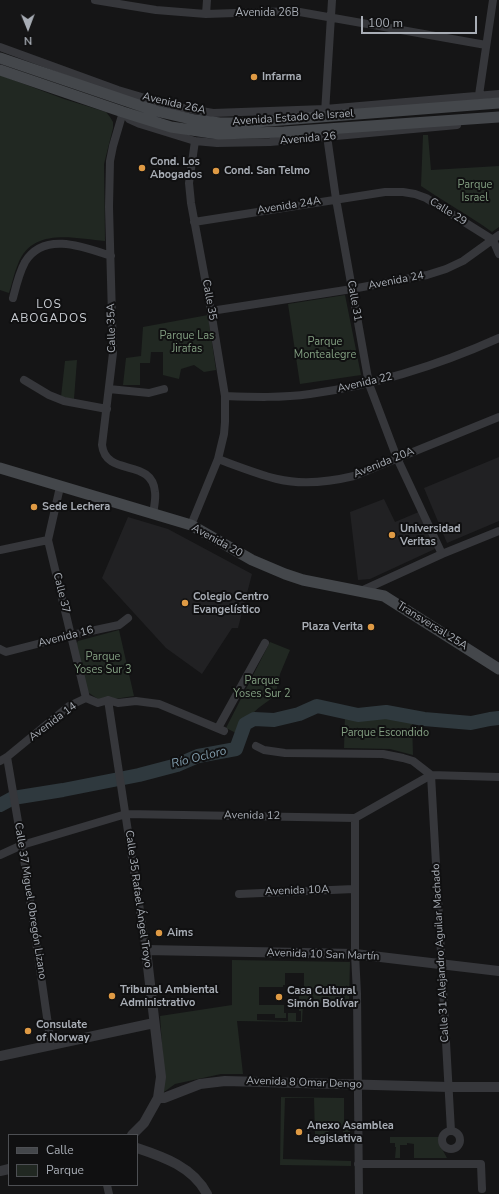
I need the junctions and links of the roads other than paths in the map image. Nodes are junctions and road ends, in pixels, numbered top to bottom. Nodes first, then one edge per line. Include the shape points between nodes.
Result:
1 (95, 0) edge
2 (207, 0) edge
3 (332, 0) edge
4 (493, 0) edge
5 (206, 14) junction
6 (330, 18) junction
7 (486, 46) junction
8 (0, 47) edge
9 (0, 58) edge
10 (0, 70) edge
11 (499, 94) edge
12 (479, 95) junction
13 (499, 103) edge
14 (123, 112) junction
15 (325, 113) junction
16 (499, 117) edge
17 (448, 120) junction
18 (499, 122) edge
19 (467, 124) junction
20 (326, 133) junction
21 (195, 141) junction
22 (385, 192) joint
23 (336, 199) junction
24 (194, 222) junction
25 (496, 238) edge
26 (499, 254) edge
27 (111, 256) junction
28 (352, 289) junction
29 (13, 298) dead end
30 (211, 311) junction
31 (499, 338) edge
32 (24, 380) dead end
33 (369, 384) junction
34 (109, 389) junction
35 (164, 389) dead end
36 (225, 396) junction
37 (107, 409) junction
38 (499, 417) edge
39 (397, 458) junction
40 (218, 459) junction
41 (3, 467) edge
42 (60, 487) junction
43 (153, 514) junction
44 (190, 525) junction
45 (499, 531) edge
46 (48, 540) junction
47 (0, 550) edge
48 (442, 554) junction
49 (387, 579) junction
50 (361, 591) junction
51 (384, 596) junction
52 (128, 618) dead end
53 (72, 635) junction
54 (264, 642) dead end
55 (1, 650) edge
56 (499, 670) edge
57 (86, 698) junction
58 (108, 700) junction
59 (256, 746) dead end
60 (3, 759) edge
61 (431, 775) junction
62 (499, 777) edge
63 (126, 814) junction
64 (355, 818) junction
65 (22, 845) junction
66 (0, 856) edge
67 (354, 889) junction
68 (239, 894) dead end
69 (146, 950) junction
70 (355, 954) junction
71 (442, 964) junction
72 (499, 971) edge
73 (154, 1023) junction
74 (51, 1045) junction
75 (0, 1056) edge
76 (357, 1084) junction
77 (449, 1086) junction
78 (499, 1086) edge
79 (158, 1098) junction
80 (451, 1131) dead end
81 (133, 1134) edge
82 (138, 1148) edge
83 (358, 1164) junction
84 (482, 1189) dead end
85 (207, 1194) edge
86 (359, 1194) edge

1 - 5 street, Avenida 26B via 156,10
2 - 5 street
3 - 6 street
4 - 7 street
5 - 6 street, Avenida 26B via 294,11
6 - 7 street, Avenida 26B
6 - 15 street
7 - 12 street
8 - 15 street, Avenida 26A via 118,90 172,106 213,113
9 - 15 main road, Avenida Estado de Israel via 149,109 195,120 243,123
10 - 14 main road, Avenida Estado de Israel
11 - 12 street, Avenida 26A
12 - 15 street, Avenida 26A
13 - 15 main road, Avenida Estado de Israel
14 - 20 main road, Avenida Estado de Israel via 171,127 219,134
14 - 21 street, Avenida 26 via 129,119 140,124
14 - 27 street, Calle 35A via 110,161
16 - 17 main road, Avenida Estado de Israel
17 - 19 main road
17 - 20 main road, Avenida Estado de Israel
18 - 19 street, Avenida 26
19 - 20 street, Avenida 26
20 - 21 street, Avenida 26 via 247,143
20 - 23 street, Calle 31
21 - 24 street, Calle 35 via 189,183
22 - 23 street, Avenida 24A
22 - 25 street, Calle 29 via 403,192 426,198
23 - 24 street, Avenida 24A
23 - 28 street, Calle 31
24 - 30 street, Calle 35
25 - 26 street
25 - 28 street, Avenida 24 via 463,261 446,269
27 - 29 street via 68,244 46,246 26,261 20,272
27 - 34 street, Calle 35A via 113,353
28 - 30 street, Avenida 24
28 - 33 street, Calle 31
30 - 36 street, Calle 35
31 - 33 street, Avenida 22 via 464,354
32 - 37 street via 64,401
33 - 36 street, Avenida 22 via 310,394 271,397
33 - 39 street, Calle 31
34 - 35 street via 149,393
34 - 37 street, Calle 35A
36 - 40 street, Calle 35 via 225,428
37 - 43 street, Calle 35A via 102,436 104,454 111,461 140,470 149,477 155,492
38 - 39 street, Avenida 20A
39 - 40 street, Avenida 20A via 354,476 333,481 311,482 278,479
39 - 48 street, Calle 31
40 - 44 street, Calle 35
41 - 42 main road, Avenida 20
42 - 43 main road, Avenida 20
42 - 46 street, Calle 37
43 - 44 main road, Avenida 20
44 - 50 main road, Avenida 20 via 252,560 285,574
45 - 48 street
46 - 47 street
46 - 53 street, Calle 37
48 - 49 street
49 - 50 street
49 - 51 street
50 - 51 main road, Transversal 25A
51 - 56 main road, Transversal 25A
52 - 53 street, Avenida 16 via 119,625
53 - 55 street, Avenida 16 via 6,652
53 - 57 street, Calle 37
54 - 58 street, Avenida 14 via 221,730 159,704 136,701 118,703
57 - 58 street, Avenida 14 via 98,703
57 - 60 street, Avenida 14 via 70,706
58 - 63 street, Calle 35 Rafael Ángel Troyo
59 - 61 street via 264,750 285,753 383,754 413,761
60 - 65 street, Calle 37 Miguel Obregón Lizano via 12,786
61 - 62 street
61 - 64 street
61 - 71 street, Calle 31 Alejandro Aguilar Machado
63 - 64 street, Avenida 12
63 - 65 street, Avenida 12
63 - 69 street, Calle 35 Rafael Ángel Troyo
64 - 67 street
65 - 66 street, Avenida 12
65 - 74 street, Calle 37 Miguel Obregón Lizano
67 - 68 street, Avenida 10A
67 - 70 street
69 - 70 street, Avenida 10 San Martín
69 - 73 street, Calle 35 Rafael Ángel Troyo
70 - 71 street, Avenida 10 San Martín
70 - 76 street
71 - 72 street, Avenida 10 San Martín
71 - 77 street, Calle 31 Alejandro Aguilar Machado
73 - 74 street
73 - 79 street, Calle 35 Rafael Ángel Troyo via 161,1077
74 - 75 street
76 - 77 street, Avenida 8 Omar Dengo
76 - 79 street, Avenida 8 Omar Dengo via 225,1081 200,1084
76 - 83 street
77 - 78 street, Avenida 8 Omar Dengo
77 - 80 street, Calle 31 Alejandro Aguilar Machado
79 - 81 street via 144,1123
82 - 85 street via 170,1159 183,1167 196,1178
83 - 84 street via 481,1164
83 - 86 street

